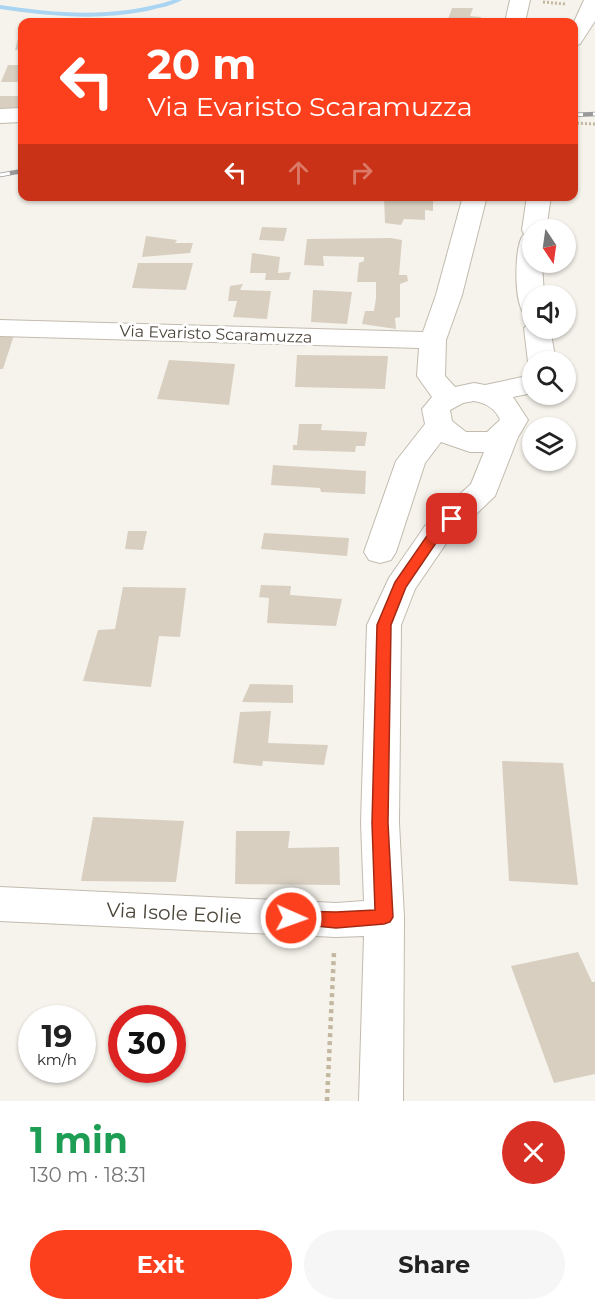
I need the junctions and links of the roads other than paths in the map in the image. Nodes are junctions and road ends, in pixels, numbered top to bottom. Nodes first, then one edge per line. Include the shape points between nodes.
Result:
1 (568, 2) edge
2 (591, 6) edge
3 (578, 31) edge
4 (18, 115) edge
5 (0, 116) edge
6 (474, 201) edge
7 (538, 201) edge
8 (536, 219) edge
9 (0, 328) edge
10 (433, 340) junction
11 (522, 386) edge
12 (486, 394) junction
13 (450, 396) junction
14 (523, 405) edge
15 (509, 427) junction
16 (449, 433) junction
17 (484, 489) junction
18 (380, 552) dead end
19 (0, 904) edge
20 (384, 917) junction
21 (381, 1101) edge

1 - 2 street
2 - 3 street
4 - 5 street
6 - 10 street
7 - 8 street
9 - 10 street, Via Evaristo Scaramuzza
10 - 13 street via 431,376 438,388
11 - 12 street
12 - 13 street
12 - 15 street via 506,404
13 - 16 street via 436,410
14 - 15 street
15 - 16 street via 484,442
15 - 17 street
16 - 17 street
16 - 18 street via 411,461
17 - 20 street via 436,534 400,586 384,625 380,812
19 - 20 street, Via Isole Eolie via 336,920
20 - 21 street

